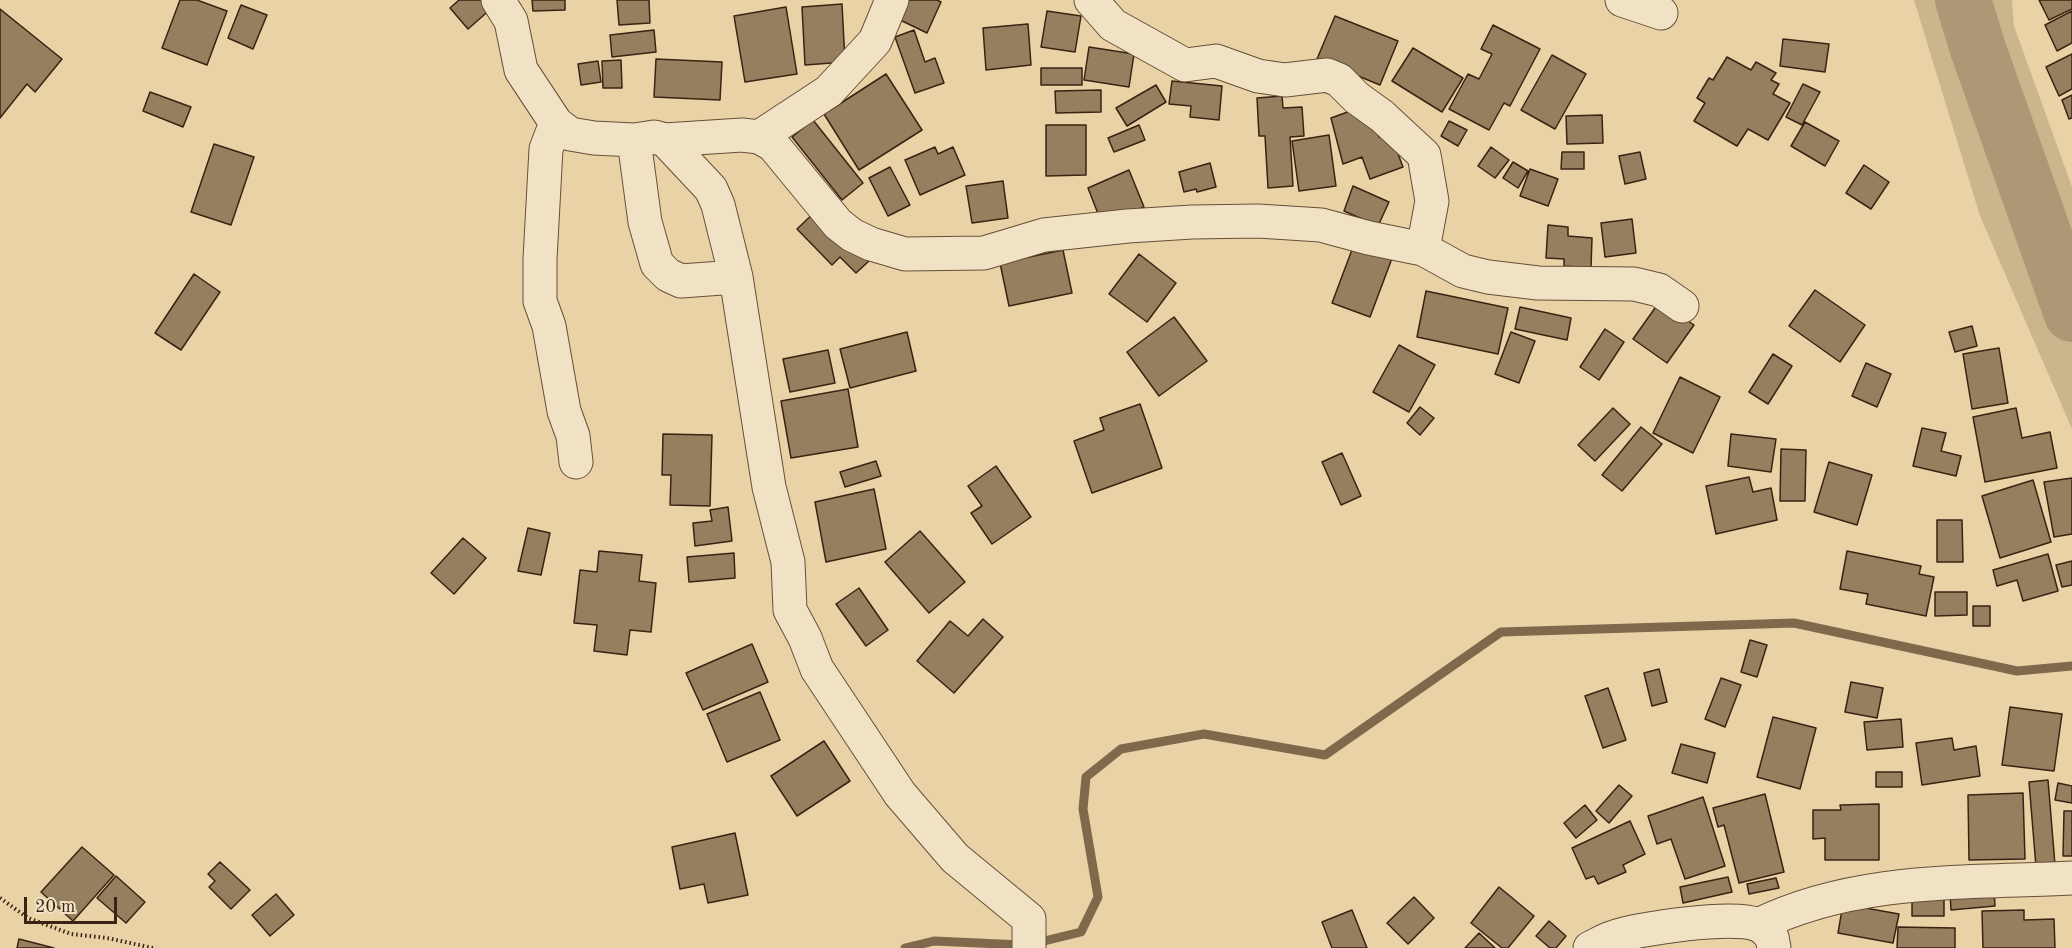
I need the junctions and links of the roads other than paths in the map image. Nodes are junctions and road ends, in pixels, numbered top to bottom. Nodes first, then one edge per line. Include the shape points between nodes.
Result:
1 (498, 0) edge
2 (892, 0) edge
3 (1091, 0) edge
4 (1622, 0) edge
5 (1661, 13) dead end
6 (556, 123) junction
7 (759, 137) junction
8 (650, 140) junction
9 (1423, 249) junction
10 (736, 277) junction
11 (1682, 306) dead end
12 (576, 462) dead end
13 (2072, 878) edge
14 (1766, 936) edge
15 (1029, 948) edge
16 (1590, 948) edge

1 - 6 street via 511,21 521,70
2 - 7 street via 875,41 828,91
3 - 9 street via 1113,25 1185,65 1216,60 1258,76 1285,80 1328,75 1339,80 1425,156 1432,201
4 - 5 street
6 - 8 street via 570,134
6 - 12 street via 546,149 540,301 549,326
7 - 8 street via 720,135
7 - 9 street via 773,145 838,224 871,244 905,254 984,253 1044,235 1128,226 1258,221 1322,225
8 - 10 street via 711,189
8 - 10 street via 645,222 657,264 681,281
9 - 11 street via 1463,271 1488,277 1538,283 1634,284 1659,290
10 - 15 street via 769,488 788,562 790,610 817,669 900,794 956,858 1029,919
13 - 14 street via 1914,884 1830,898 1781,914
14 - 16 street via 1731,921 1700,922 1610,938

